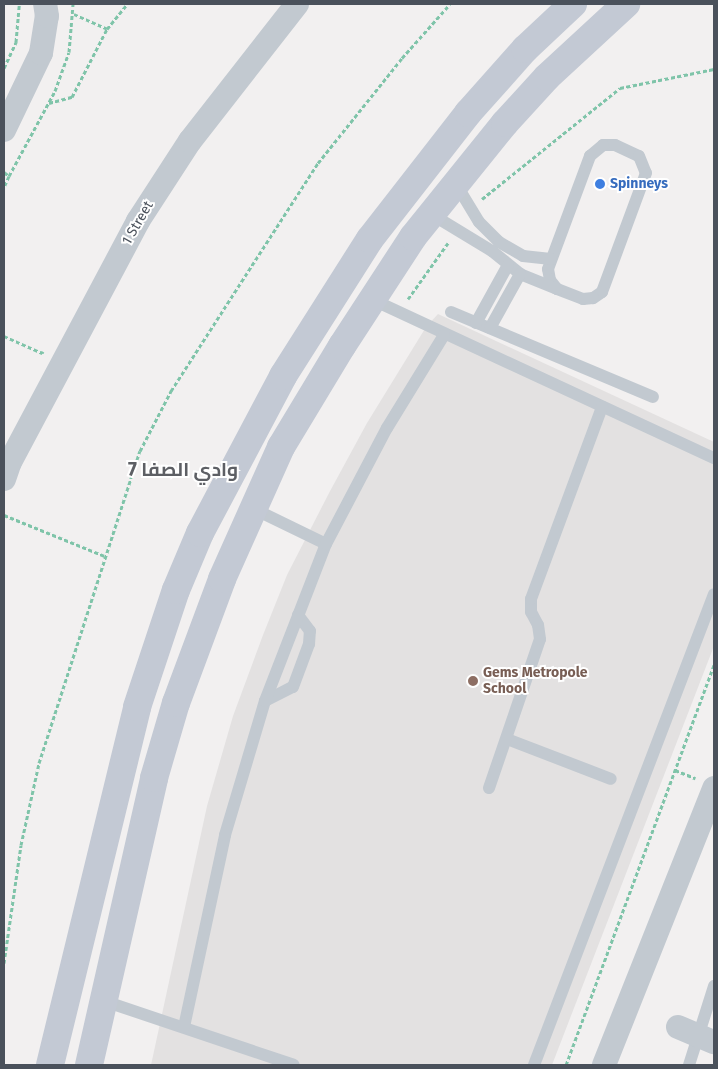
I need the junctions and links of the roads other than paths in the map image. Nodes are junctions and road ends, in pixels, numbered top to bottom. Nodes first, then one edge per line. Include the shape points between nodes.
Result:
1 (45, 4) edge
2 (296, 4) edge
3 (573, 4) edge
4 (626, 4) edge
5 (4, 130) edge
6 (456, 184) junction
7 (431, 214) junction
8 (495, 247) junction
9 (551, 259) junction
10 (508, 265) junction
11 (520, 274) junction
12 (557, 289) junction
13 (371, 299) junction
14 (451, 312) dead end
15 (476, 323) junction
16 (490, 328) junction
17 (444, 335) junction
18 (653, 397) dead end
19 (602, 407) junction
20 (714, 458) edge
21 (6, 467) edge
22 (252, 508) junction
23 (326, 544) junction
24 (714, 594) edge
25 (298, 615) junction
26 (265, 701) junction
27 (507, 739) junction
28 (611, 779) dead end
29 (489, 788) dead end
30 (714, 788) edge
31 (714, 986) edge
32 (104, 1001) junction
33 (184, 1027) junction
34 (678, 1027) dead end
35 (707, 1039) edge
36 (50, 1065) edge
37 (89, 1065) edge
38 (294, 1065) edge
39 (534, 1065) edge
40 (604, 1065) edge
41 (689, 1065) edge

1 - 5 street via 47,16 41,53
2 - 21 street, 1 Street via 190,141 138,220
3 - 36 street via 525,49 468,113 370,239 283,376 200,533 173,598 137,707
4 - 6 street via 547,77
6 - 7 street
6 - 8 lane
7 - 8 lane
7 - 13 street
8 - 9 lane via 523,256
8 - 10 lane
9 - 12 lane via 548,274
9 - 12 lane via 593,151 609,144 639,156 646,173 602,292 588,299
10 - 11 lane
10 - 15 lane
11 - 12 lane
11 - 16 lane
13 - 17 lane
13 - 22 street via 281,447
14 - 15 lane
15 - 16 lane
16 - 18 lane
17 - 19 lane
17 - 23 lane via 387,428
19 - 20 lane
19 - 27 lane via 531,599 531,612 540,639
22 - 23 lane
22 - 32 street via 194,648 176,703 154,778
23 - 25 lane
24 - 39 lane
25 - 26 lane
25 - 26 lane via 310,631 310,644 293,686
26 - 33 lane via 225,834
27 - 28 lane
27 - 29 lane
30 - 40 street
31 - 35 lane
32 - 33 lane
32 - 37 street
33 - 38 lane
34 - 35 street
35 - 41 lane

